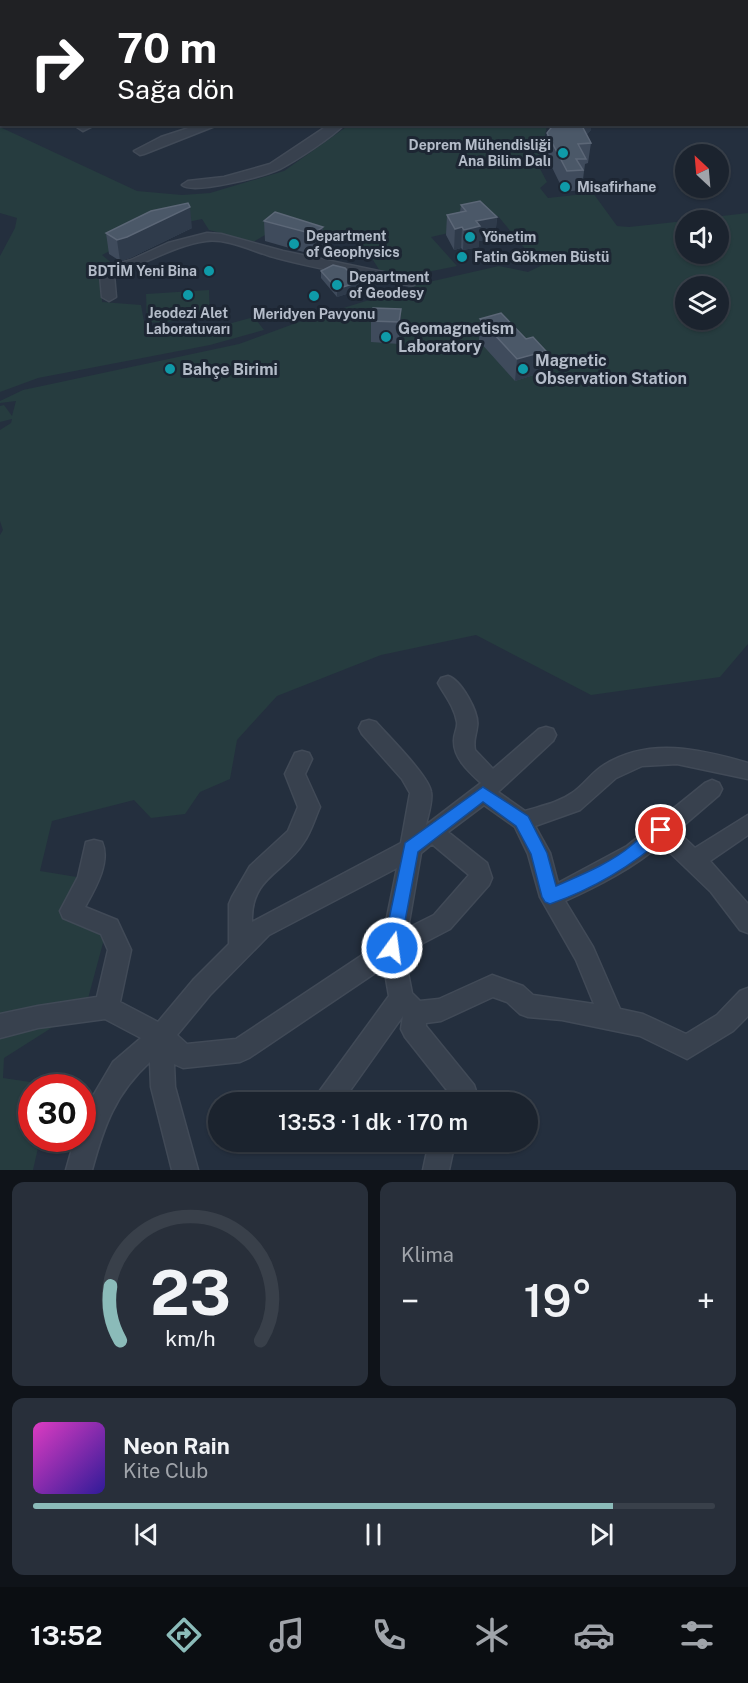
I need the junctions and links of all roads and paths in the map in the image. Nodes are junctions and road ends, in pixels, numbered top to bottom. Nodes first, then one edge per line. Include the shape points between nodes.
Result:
1 (208, 126) edge
2 (336, 126) edge
3 (140, 151) dead end
4 (188, 185) dead end
5 (412, 282) dead end
6 (109, 297) dead end
7 (447, 683) dead end
8 (369, 728) dead end
9 (546, 735) dead end
10 (302, 759) dead end
11 (748, 771) edge
12 (488, 788) junction
13 (712, 789) dead end
14 (522, 821) junction
15 (748, 824) edge
16 (661, 830) junction
17 (432, 832) junction
18 (411, 848) junction
19 (94, 849) dead end
20 (694, 860) junction
21 (550, 897) junction
22 (748, 923) edge
23 (241, 948) junction
24 (392, 948) junction
25 (748, 999) edge
26 (408, 1006) junction
27 (107, 1007) junction
28 (612, 1019) junction
29 (0, 1026) edge
30 (161, 1036) junction
31 (336, 1092) edge
32 (463, 1092) edge
33 (440, 1152) edge
34 (79, 1170) edge
35 (185, 1170) edge
36 (436, 1170) edge

1 - 3 street
2 - 4 street via 273,167 225,181
5 - 6 street via 207,237 111,270 107,274
7 - 12 street via 461,702 468,725 462,736 463,748
8 - 18 street via 421,792
9 - 12 street
10 - 23 street via 294,774 309,807 296,837 258,873 240,904
11 - 14 street via 669,755 638,760 611,771 577,801
12 - 14 street
12 - 17 street
13 - 16 street
14 - 21 street via 539,853
15 - 20 street
16 - 20 street
16 - 21 street via 635,853
17 - 18 street
17 - 24 street via 479,870 482,878 442,922
18 - 23 street via 261,928
18 - 24 street
19 - 27 street via 89,879 71,911 109,927 120,950
20 - 22 street
21 - 28 street via 585,954
23 - 30 street
24 - 26 street
24 - 30 street via 240,1050 183,1056
25 - 28 street via 725,1023 687,1047 643,1025
26 - 28 street via 441,1010 492,986 515,994 528,1006
26 - 31 street
26 - 32 street via 413,1029
27 - 29 street
27 - 30 street
30 - 34 street via 122,1071 92,1122
30 - 35 street via 163,1087
33 - 36 street

